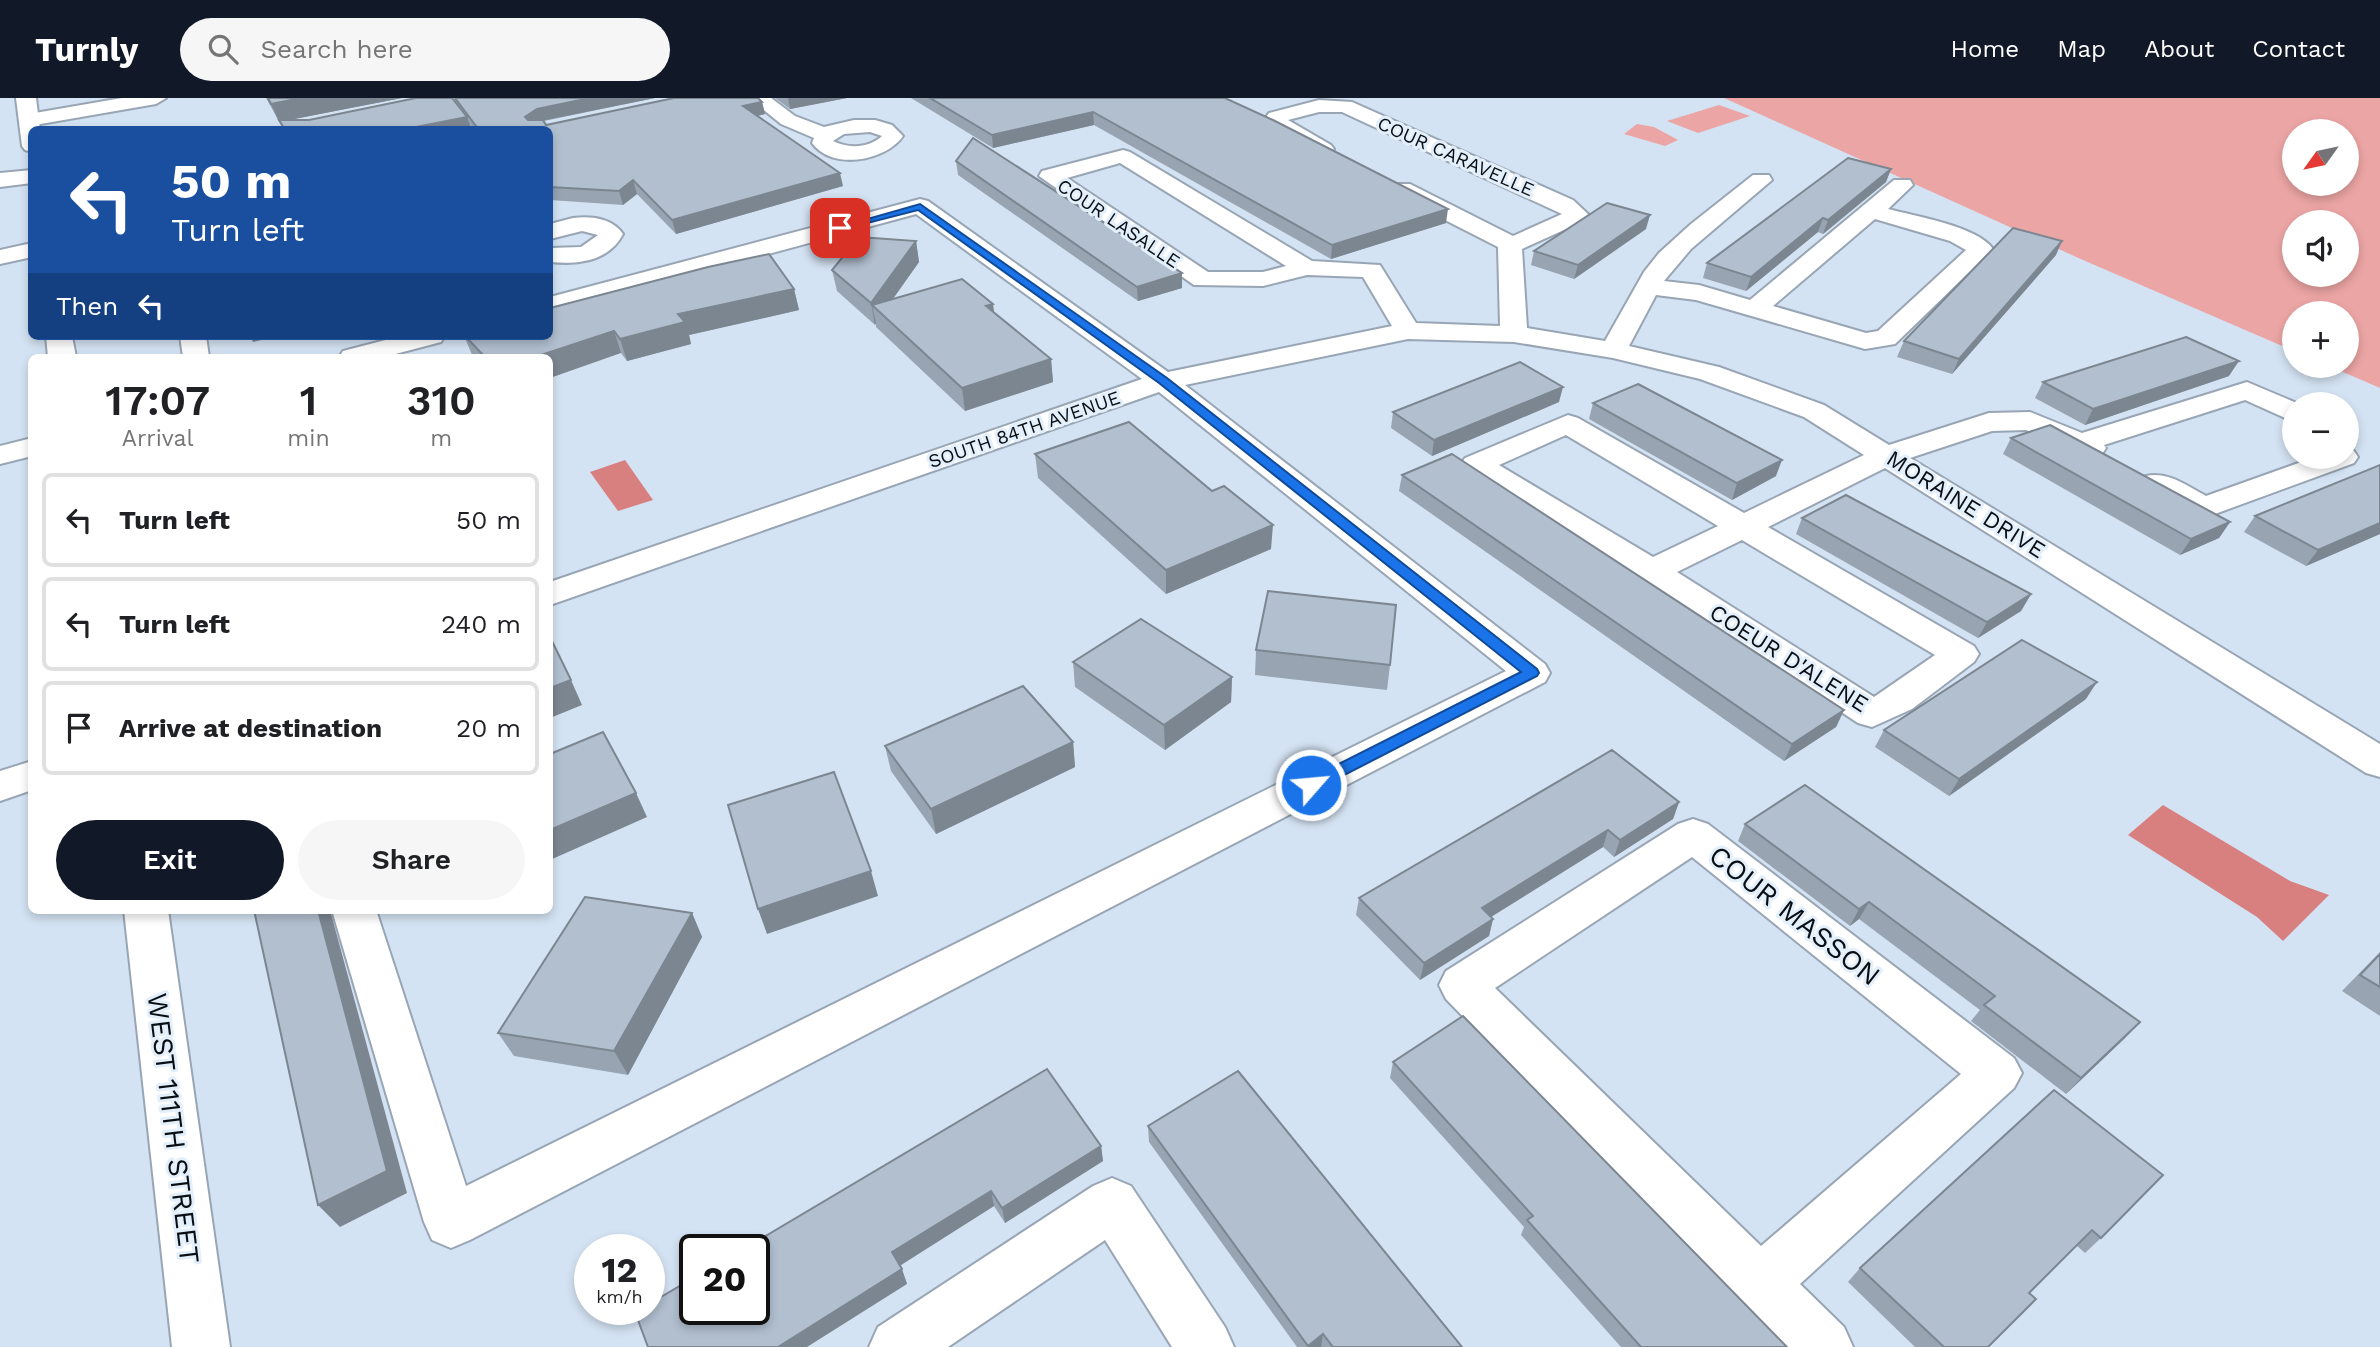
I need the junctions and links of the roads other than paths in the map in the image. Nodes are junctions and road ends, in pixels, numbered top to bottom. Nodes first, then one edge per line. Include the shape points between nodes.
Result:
1 (156, 98) edge
2 (759, 98) edge
3 (24, 111) edge
4 (28, 128) edge
5 (825, 135) dead end
6 (1445, 151) junction
7 (1338, 156) edge
8 (1421, 159) dead end
9 (28, 176) edge
10 (1383, 179) edge
11 (0, 180) edge
12 (1761, 180) dead end
13 (1902, 185) dead end
14 (1871, 211) junction
15 (553, 231) edge
16 (1510, 246) junction
17 (28, 251) edge
18 (553, 255) edge
19 (0, 257) edge
20 (1307, 268) junction
21 (1648, 286) junction
22 (553, 304) edge
23 (1755, 308) junction
24 (1408, 331) junction
25 (1514, 334) junction
26 (417, 340) edge
27 (1613, 350) junction
28 (364, 354) edge
29 (1163, 381) junction
30 (2282, 407) edge
31 (2081, 443) junction
32 (28, 448) edge
33 (0, 455) edge
34 (1888, 455) junction
35 (2310, 469) edge
36 (1744, 526) junction
37 (1652, 571) junction
38 (553, 593) edge
39 (2380, 763) edge
40 (28, 776) edge
41 (0, 786) edge
42 (147, 914) edge
43 (355, 914) edge
44 (1760, 1283) junction
45 (201, 1347) edge
46 (898, 1347) edge
47 (1205, 1347) edge
48 (1824, 1347) edge

1 - 3 street
2 - 5 street via 788,120
3 - 4 street
6 - 7 street, COUR CARAVELLE via 1345,106 1319,106 1276,117 1280,127
6 - 8 street
6 - 16 street, COUR CARAVELLE via 1578,215
9 - 11 street
10 - 16 street
12 - 21 street via 1671,255 1654,272
13 - 14 street
14 - 23 street
14 - 23 street via 1982,248 1886,338 1865,341
15 - 18 street via 592,225 611,234 597,249
16 - 25 street
17 - 19 street
20 - 20 street, COUR LASALLE via 1123,156 1050,176 1203,280 1263,279
20 - 24 street, COUR LASALLE via 1371,270
21 - 23 street
21 - 27 street
22 - 29 street via 920,206
24 - 25 street, SOUTH 84TH AVENUE
24 - 29 street, SOUTH 84TH AVENUE
25 - 27 street, MORAINE DRIVE
26 - 28 street
27 - 34 street, MORAINE DRIVE via 1709,373 1814,411
29 - 38 street, SOUTH 84TH AVENUE
29 - 43 street via 1532,673 451,1222
30 - 31 street via 2247,390
31 - 34 street via 2030,421 1989,422
31 - 35 street via 2204,508
32 - 33 street
34 - 36 street
34 - 39 street, MORAINE DRIVE
36 - 37 street
36 - 37 street, COEUR D'ALENE via 1568,424 1476,464
36 - 37 street, COEUR D'ALENE via 1961,654 1899,700 1872,713
40 - 41 street
42 - 45 street, WEST 111TH STREET
44 - 44 street, COUR MASSON via 1462,985 1693,835 1997,1073
44 - 48 street, COUR MASSON
46 - 47 street via 1112,1204

